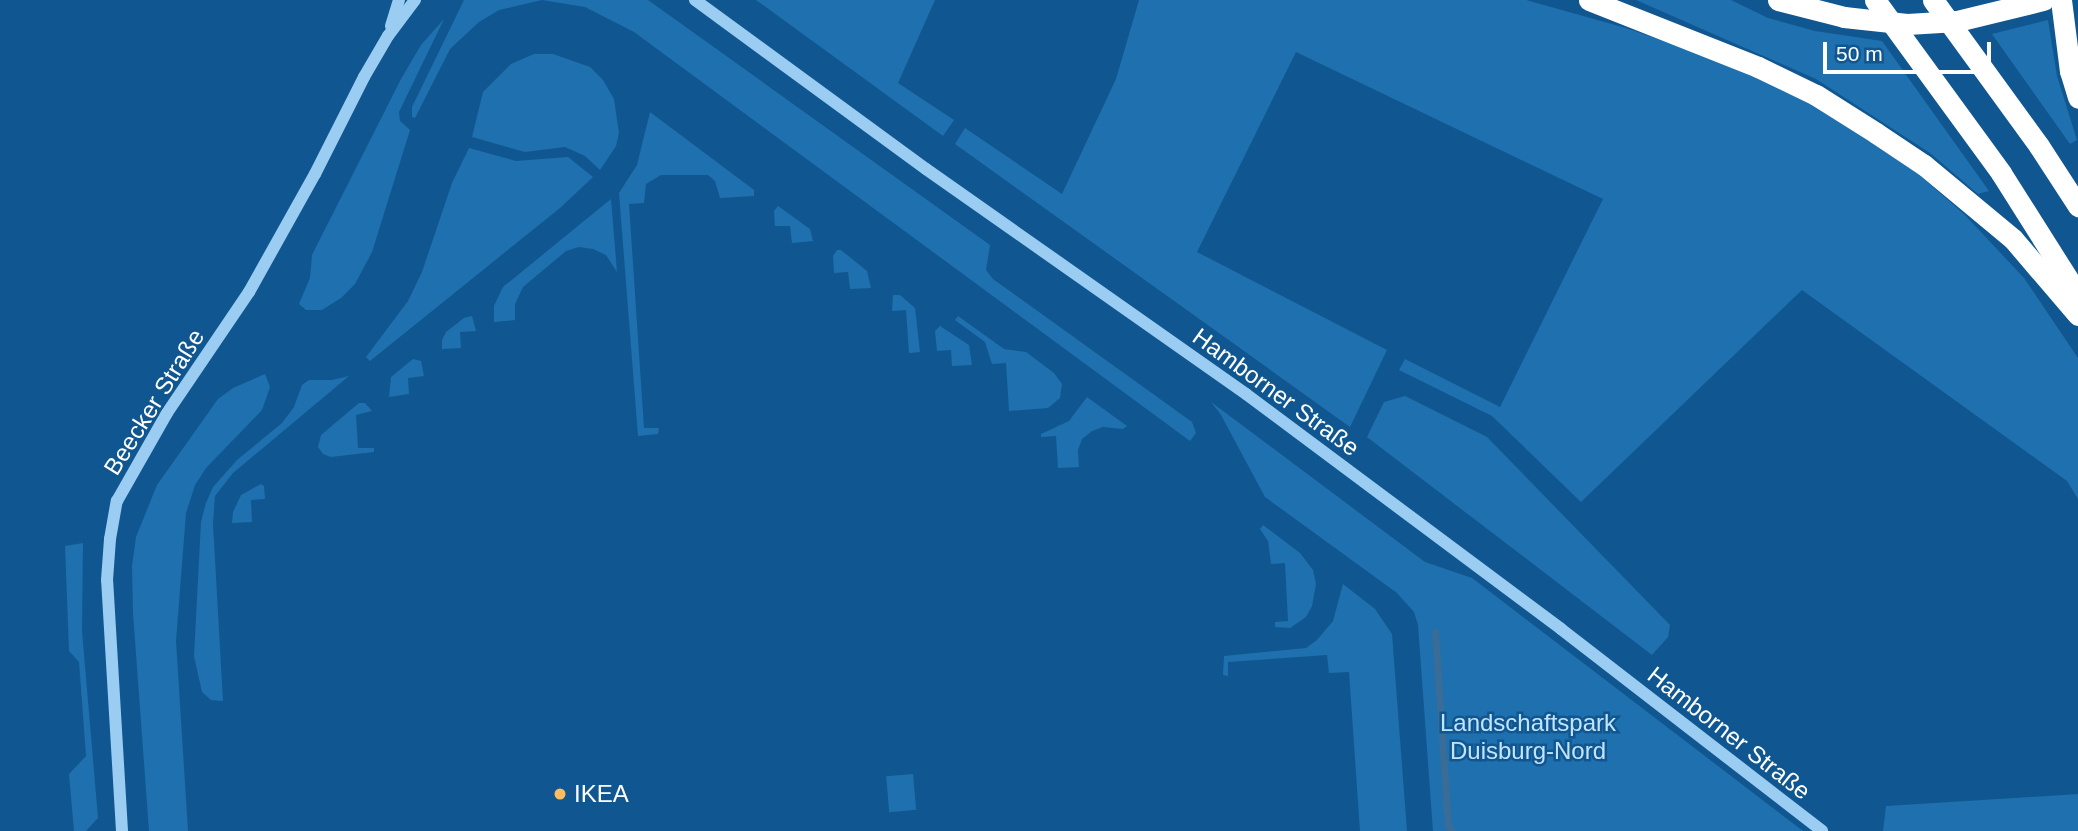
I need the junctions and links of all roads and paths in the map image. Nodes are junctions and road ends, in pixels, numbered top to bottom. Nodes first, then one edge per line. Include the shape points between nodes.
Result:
1 (399, 0) edge
2 (415, 0) edge
3 (695, 0) edge
4 (1778, 0) edge
5 (1875, 0) edge
6 (1933, 0) edge
7 (2043, 0) edge
8 (2061, 0) edge
9 (1589, 1) edge
10 (388, 36) junction
11 (2078, 98) edge
12 (2078, 206) edge
13 (2078, 295) edge
14 (2078, 315) edge
15 (122, 831) edge
16 (1822, 831) edge

1 - 10 street, Beecker Straße
2 - 10 street, Beecker Straße
3 - 16 street, Hamborner Straße via 1246,394
4 - 7 highway via 1844,17 1907,24 1957,21
5 - 13 highway via 2001,173
6 - 12 highway
8 - 11 highway via 2064,39
9 - 14 highway via 1758,67 1816,95 1876,133 1924,165 2013,239
10 - 15 street, Beecker Straße via 248,292 167,413 117,501 107,580

